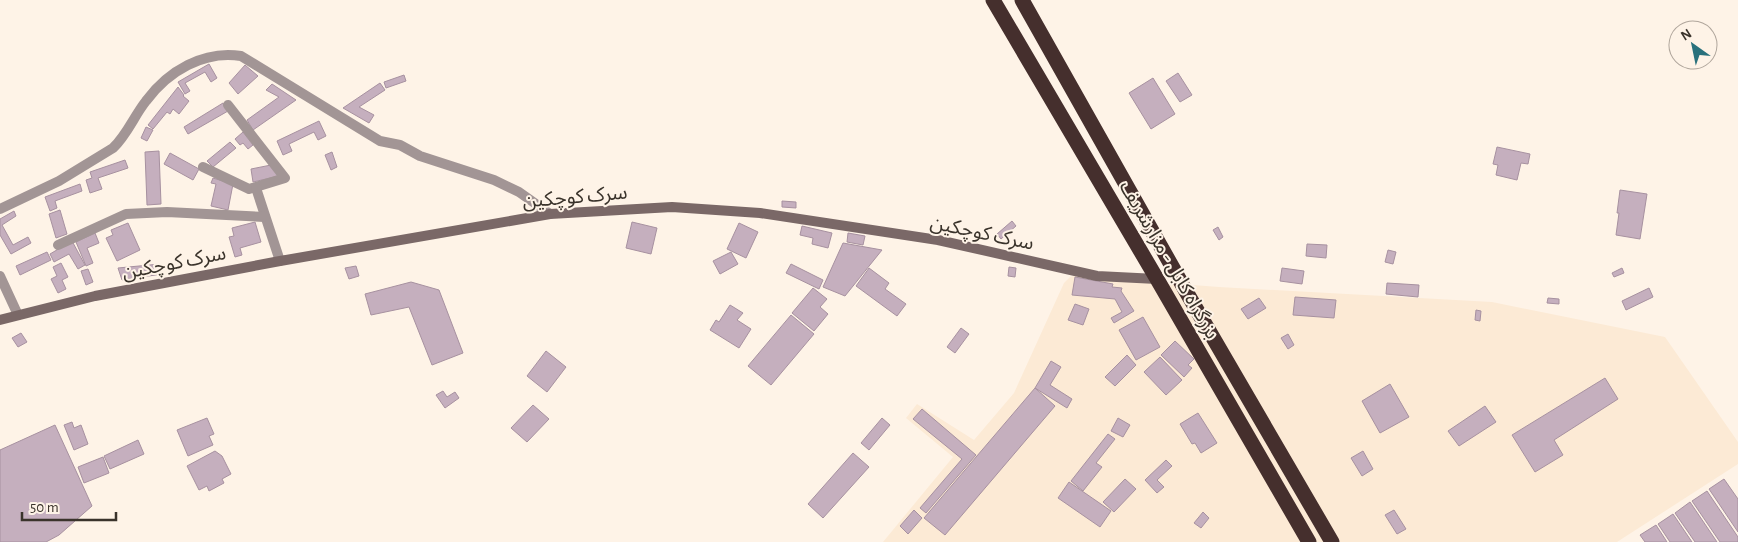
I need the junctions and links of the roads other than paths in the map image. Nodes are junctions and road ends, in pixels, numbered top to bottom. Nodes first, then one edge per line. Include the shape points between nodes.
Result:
1 (993, 0) edge
2 (1022, 0) edge
3 (228, 105) dead end
4 (203, 168) dead end
5 (256, 188) junction
6 (0, 209) edge
7 (550, 214) junction
8 (265, 217) junction
9 (58, 245) dead end
10 (280, 260) junction
11 (0, 276) edge
12 (1157, 278) junction
13 (18, 315) junction
14 (0, 320) edge
15 (1309, 542) edge
16 (1332, 542) edge

1 - 12 highway, بزرگراه کابل - مزارشریف
2 - 16 highway, بزرگراه کابل - مزارشریف
3 - 5 street via 285,176
4 - 5 street via 249,189
5 - 8 street
6 - 7 street via 59,181 113,148 164,79 195,61 227,54 241,56 380,141 400,145 420,156 494,180 519,192
7 - 10 main road, سرک کوچکین
7 - 12 main road, سرک کوچکین via 672,207 760,213 938,240 1097,276
8 - 9 street via 167,212 126,214
8 - 10 street
10 - 13 main road, سرک کوچکین via 95,296
11 - 13 street
12 - 15 highway, بزرگراه کابل - مزارشریف
13 - 14 main road, سرک کوچکین

